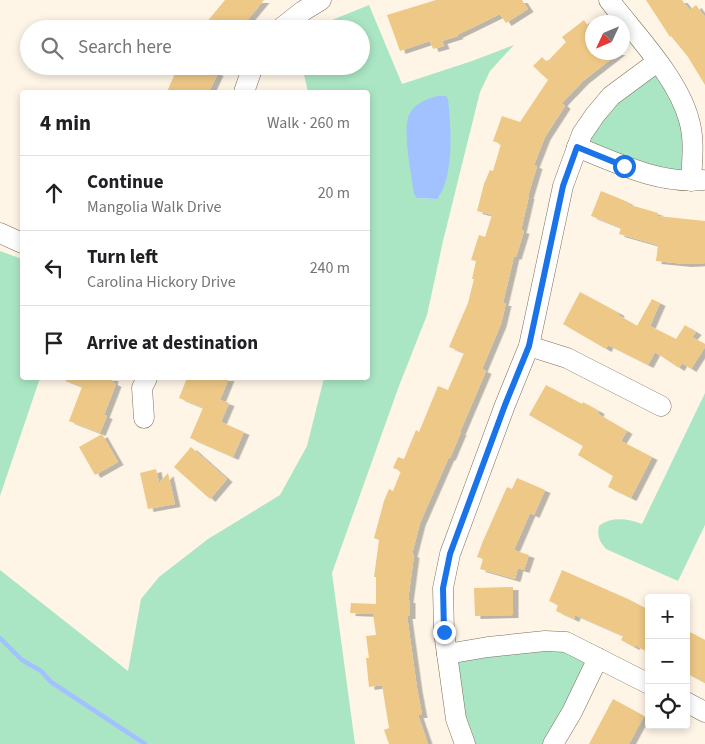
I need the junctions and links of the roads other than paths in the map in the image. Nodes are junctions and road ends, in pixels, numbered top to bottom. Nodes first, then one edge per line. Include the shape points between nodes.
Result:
1 (322, 0) edge
2 (609, 0) edge
3 (292, 20) edge
4 (657, 62) junction
5 (250, 75) edge
6 (245, 90) edge
7 (577, 147) junction
8 (698, 181) edge
9 (0, 233) edge
10 (20, 242) edge
11 (529, 346) junction
12 (145, 380) edge
13 (661, 406) dead end
14 (144, 418) dead end
15 (448, 654) junction
16 (598, 658) junction
17 (645, 682) edge
18 (690, 704) edge
19 (705, 712) edge
20 (465, 744) edge
21 (553, 744) edge

1 - 3 street
2 - 4 street
4 - 7 street via 611,96 588,124
4 - 8 street via 680,97 690,122
5 - 6 street
7 - 8 street via 658,178
7 - 11 street via 563,186
9 - 10 street
11 - 13 street via 576,362
11 - 15 street via 450,554 443,588
12 - 14 street via 142,388
15 - 16 street via 545,641 566,642
15 - 20 street via 456,719
16 - 17 street
16 - 21 street
18 - 19 street

